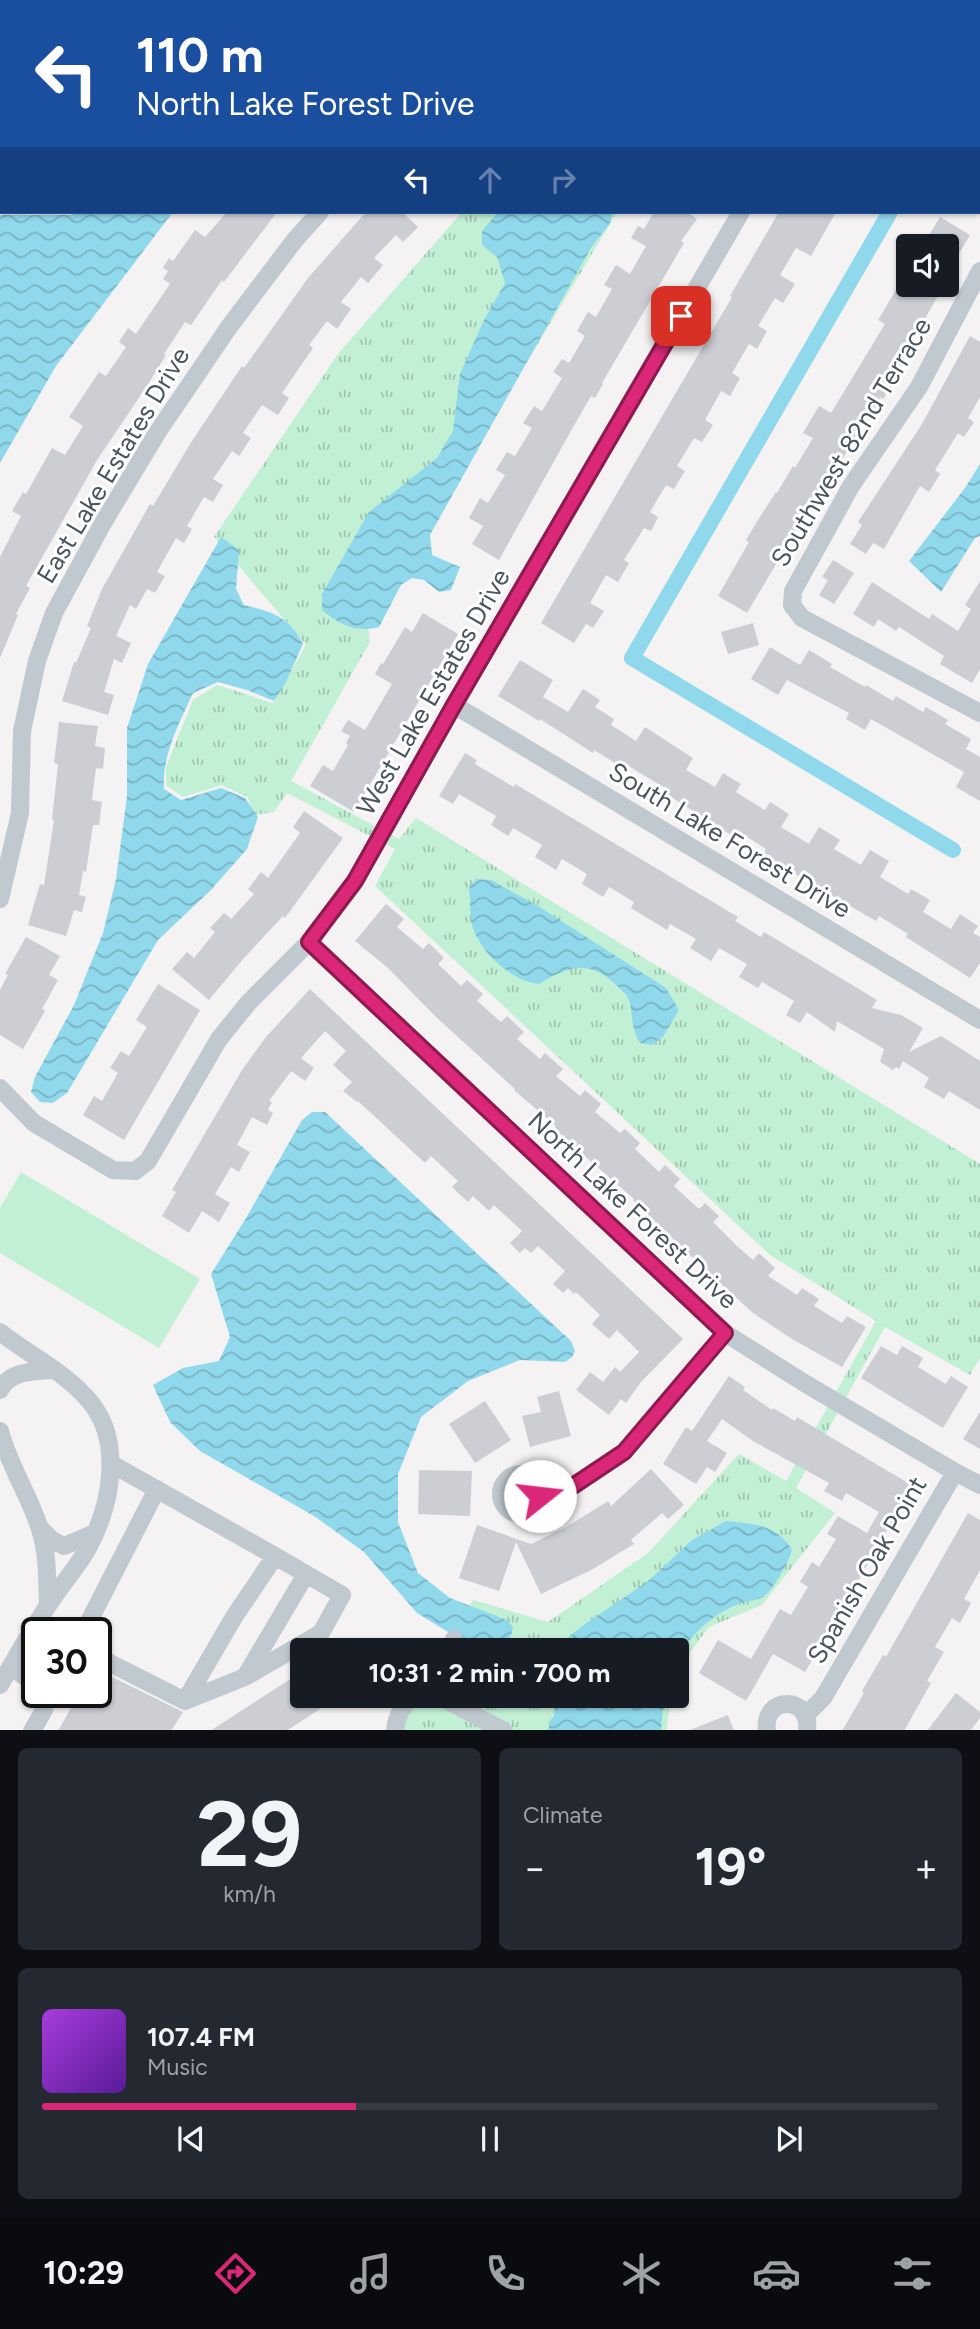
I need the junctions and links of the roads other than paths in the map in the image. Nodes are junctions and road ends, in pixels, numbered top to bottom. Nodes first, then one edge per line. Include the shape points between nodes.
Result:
1 (318, 214) edge
2 (740, 214) edge
3 (980, 271) edge
4 (454, 705) junction
5 (980, 713) edge
6 (0, 900) edge
7 (309, 942) junction
8 (980, 1020) edge
9 (0, 1088) edge
10 (0, 1332) edge
11 (725, 1333) junction
12 (55, 1370) junction
13 (0, 1390) edge
14 (0, 1431) edge
15 (110, 1462) junction
16 (956, 1472) junction
17 (980, 1485) edge
18 (157, 1489) junction
19 (540, 1496) dead end
20 (39, 1527) junction
21 (95, 1533) junction
22 (275, 1556) junction
23 (306, 1574) junction
24 (48, 1605) junction
25 (91, 1617) edge
26 (112, 1664) edge
27 (10, 1667) junction
28 (21, 1674) edge
29 (245, 1677) junction
30 (0, 1685) edge
31 (185, 1701) junction
32 (44, 1708) edge
33 (402, 1708) edge
34 (461, 1708) edge
35 (806, 1723) edge
36 (34, 1730) edge
37 (395, 1730) edge
38 (502, 1730) edge
39 (767, 1730) edge

1 - 6 street, East Lake Estates Drive via 229,327 164,422 54,613 37,661 22,731 20,813
2 - 4 street, West Lake Estates Drive
3 - 5 street, Southwest 82nd Terrace via 919,387 851,486 793,591 792,605 802,618
4 - 7 street, West Lake Estates Drive via 355,881
4 - 8 street, South Lake Forest Drive
7 - 9 street, West Lake Estates Drive via 265,984 219,1039 148,1161 135,1171 113,1170 34,1124
7 - 11 street, North Lake Forest Drive
10 - 12 street
11 - 16 street, North Lake Forest Drive
11 - 19 street via 624,1452 567,1490
12 - 13 street via 29,1371 3,1383
12 - 15 street via 86,1397 102,1422
14 - 20 street
15 - 18 street
15 - 21 street via 106,1506
16 - 17 street, Spanish Oak Point
16 - 35 street, Spanish Oak Point
18 - 22 street
18 - 25 street
20 - 21 street via 64,1546
20 - 24 street via 48,1560
21 - 24 street
22 - 23 street
22 - 31 street
23 - 29 street
23 - 29 street via 341,1595 321,1633
24 - 27 street
26 - 31 street
27 - 28 street
27 - 30 street
29 - 31 street
32 - 36 street
33 - 37 street
34 - 38 street
35 - 39 street, Spanish Oak Point via 796,1706 777,1706 768,1716

